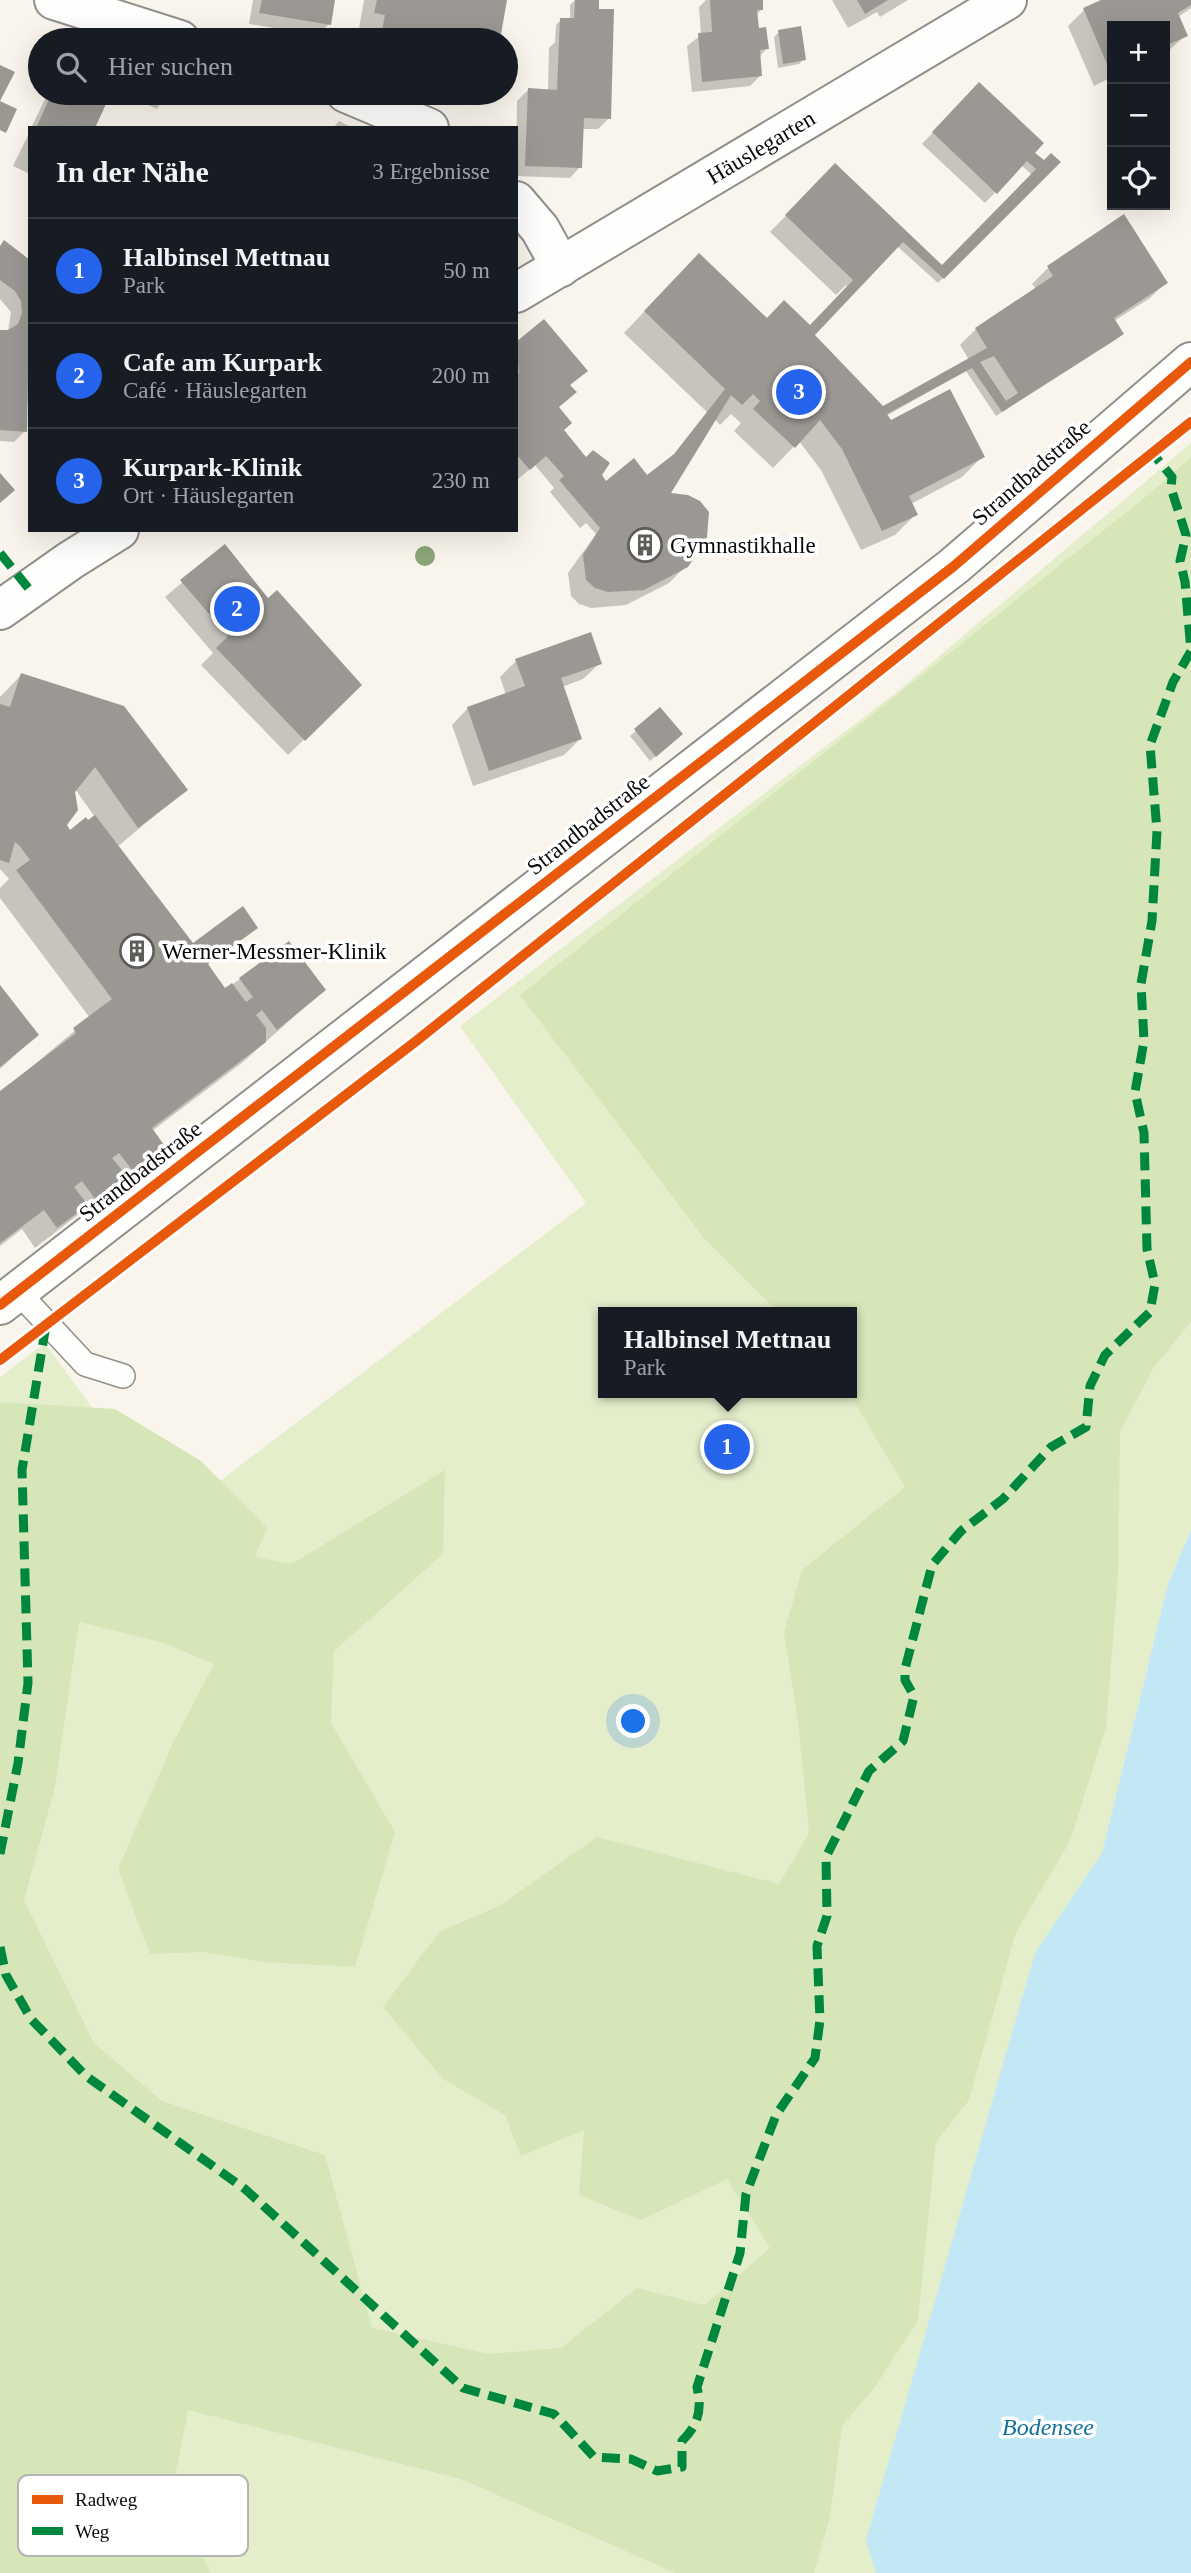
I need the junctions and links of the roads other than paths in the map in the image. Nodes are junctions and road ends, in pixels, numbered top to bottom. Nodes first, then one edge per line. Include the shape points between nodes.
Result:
1 (54, 0) edge
2 (1007, 0) edge
3 (142, 28) edge
4 (374, 105) edge
5 (424, 126) edge
6 (518, 203) edge
7 (561, 267) junction
8 (518, 292) edge
9 (1191, 362) edge
10 (116, 532) edge
11 (0, 610) edge
12 (9, 1298) edge
13 (123, 1376) dead end

1 - 3 street
2 - 7 street, Häuslegarten
4 - 5 street
6 - 7 street via 540,229
7 - 8 street, Häuslegarten
9 - 12 street, Strandbadstraße via 954,566
10 - 11 street
12 - 13 lane via 85,1364

